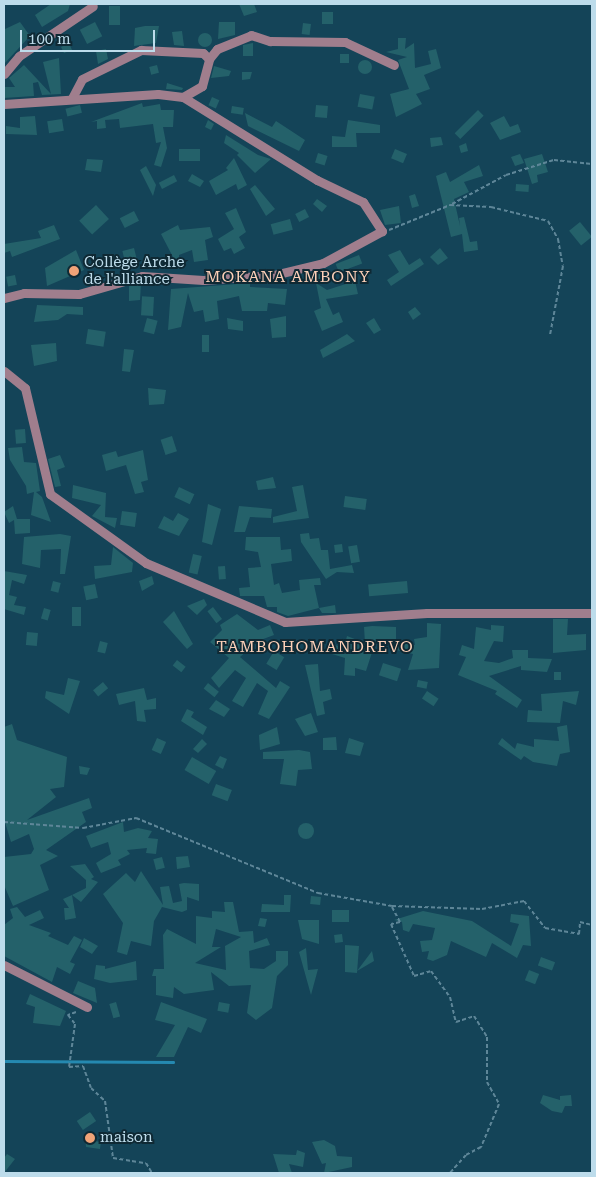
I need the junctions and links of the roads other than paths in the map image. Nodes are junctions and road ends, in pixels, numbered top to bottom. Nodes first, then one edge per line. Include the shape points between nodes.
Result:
1 (93, 6) dead end
2 (209, 60) junction
3 (394, 65) dead end
4 (4, 74) edge
5 (182, 97) junction
6 (72, 98) junction
7 (4, 104) edge
8 (4, 298) edge
9 (4, 371) edge
10 (592, 613) edge
11 (4, 964) edge
12 (87, 1008) road end

1 - 4 street via 19,56
2 - 3 street via 217,49 251,35 270,41 345,42
2 - 5 street via 202,86
2 - 6 street via 203,53 141,50 82,79
5 - 6 street
5 - 8 street via 317,180 363,202 382,230 323,262 274,275 203,280 142,276 79,294 24,293
6 - 7 street via 34,105
9 - 10 street via 24,388 50,494 146,563 285,622 427,612
11 - 12 street

